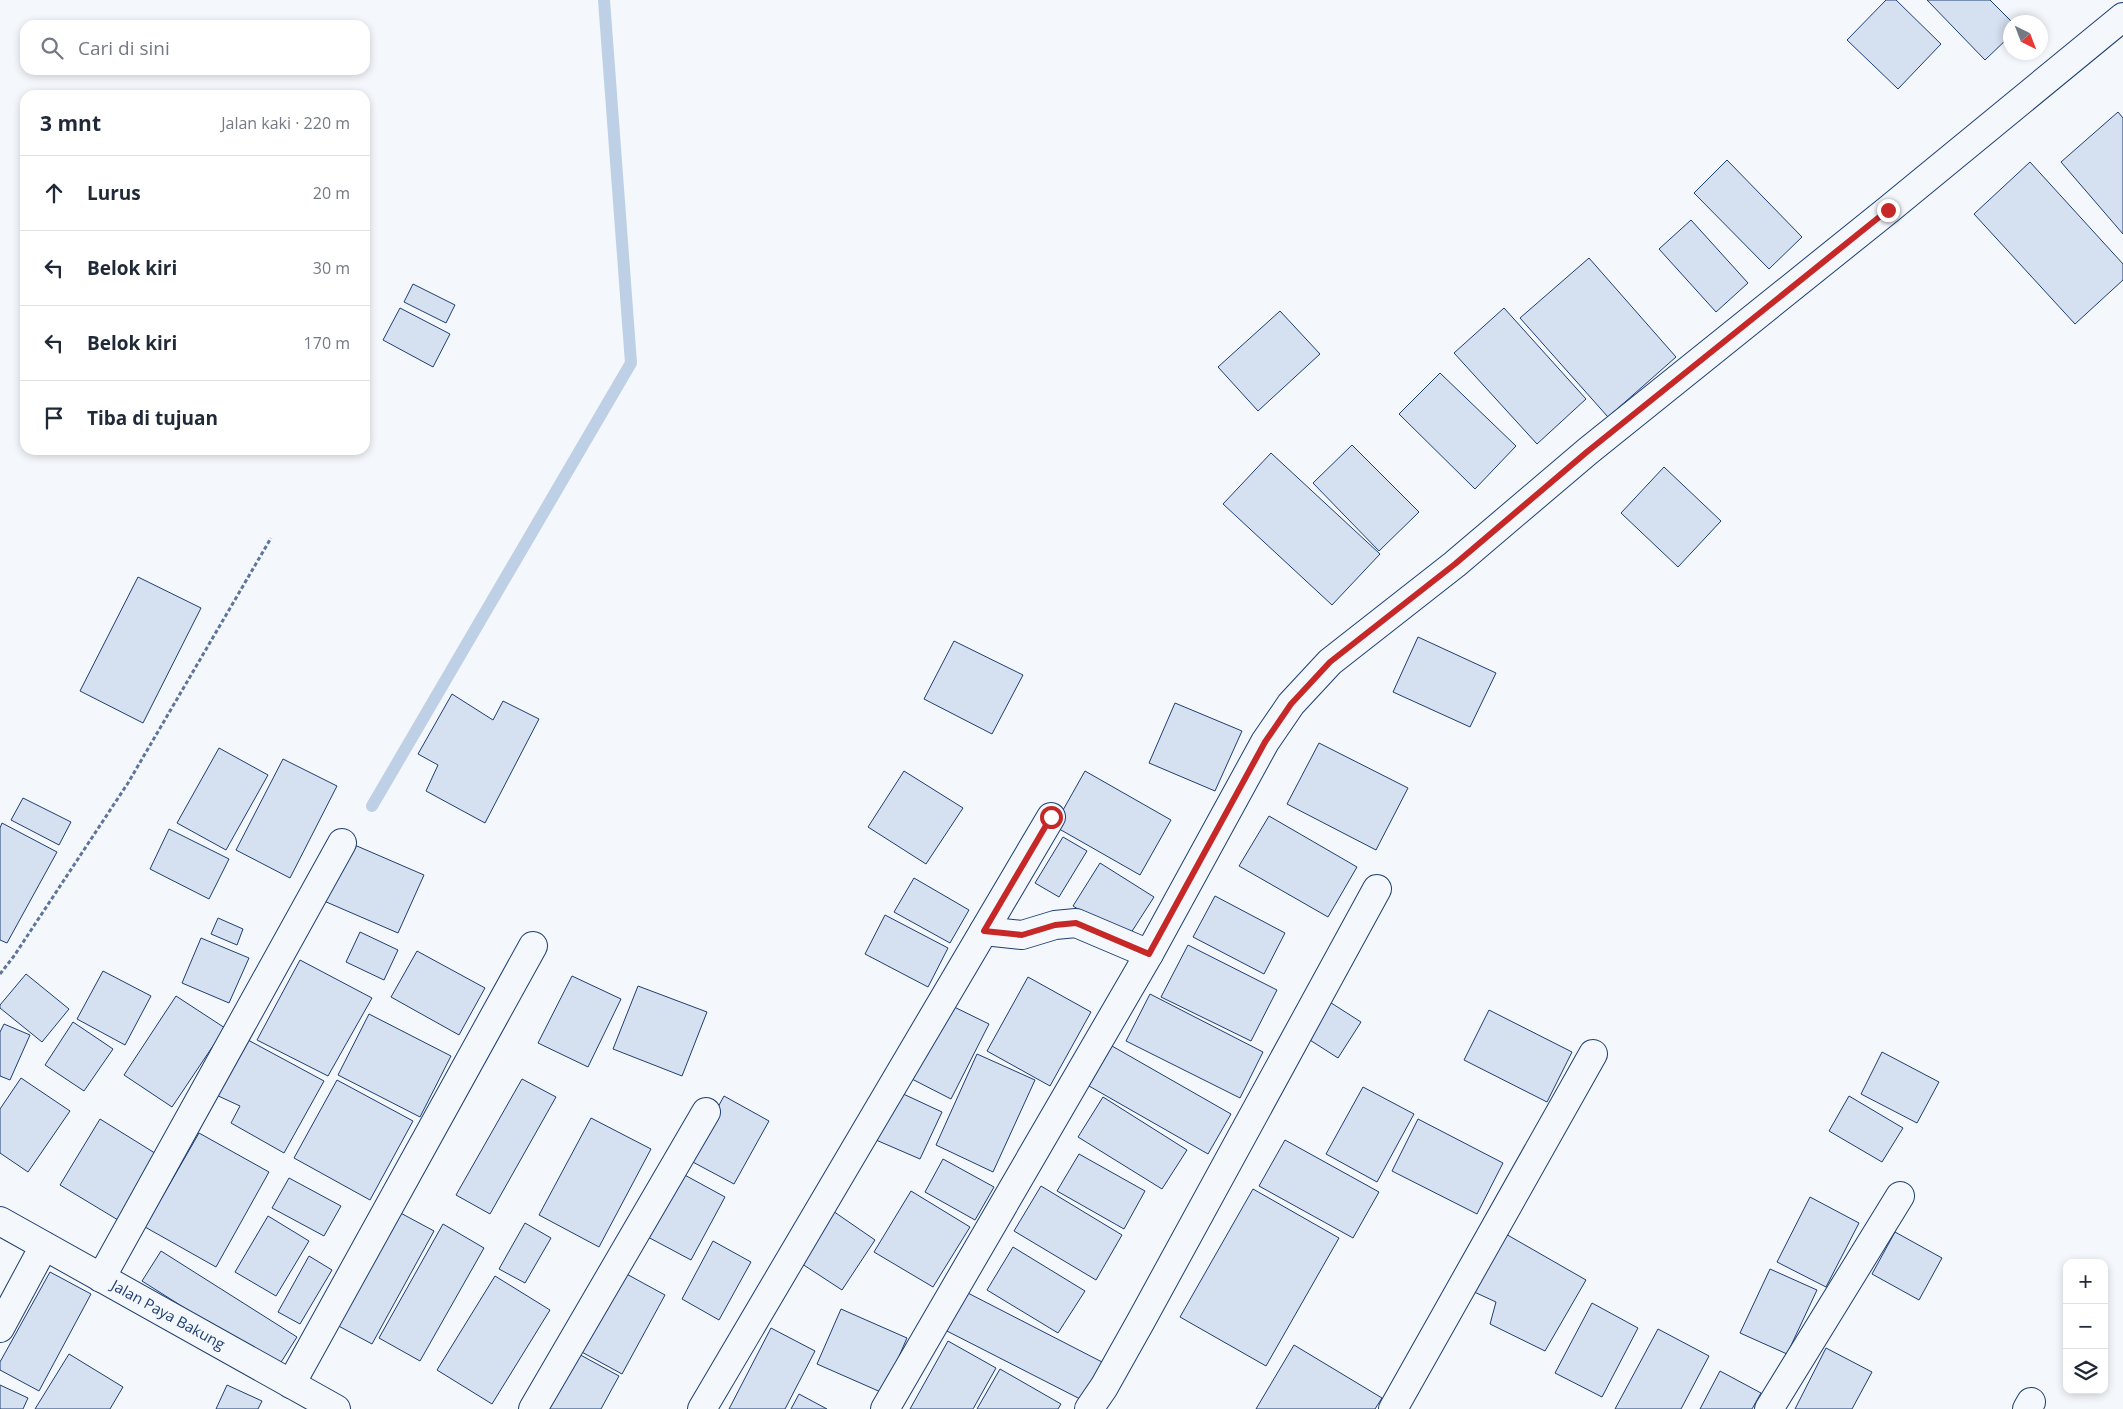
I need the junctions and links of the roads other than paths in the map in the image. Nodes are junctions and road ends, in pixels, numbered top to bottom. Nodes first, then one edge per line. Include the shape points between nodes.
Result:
1 (2123, 17) edge
2 (1051, 817) dead end
3 (342, 843) dead end
4 (1377, 889) dead end
5 (984, 931) junction
6 (533, 946) dead end
7 (1149, 954) junction
8 (1592, 1054) dead end
9 (706, 1112) dead end
10 (1900, 1196) dead end
11 (0, 1221) edge
12 (44, 1246) junction
13 (101, 1278) junction
14 (0, 1328) edge
15 (291, 1384) junction
16 (336, 1409) edge
17 (534, 1409) edge
18 (702, 1409) edge
19 (885, 1409) edge
20 (1089, 1409) edge
21 (1394, 1409) edge
22 (1770, 1409) edge

1 - 7 street via 1588,451 1455,564 1330,662 1291,704 1265,742
2 - 5 street
3 - 13 street
4 - 20 street via 1141,1322
5 - 7 street via 1022,935 1055,925 1076,923
5 - 18 street
6 - 15 street
7 - 19 street
8 - 21 street
9 - 17 street
10 - 22 street
11 - 12 street, Jalan Paya Bakung
12 - 13 street, Jalan Paya Bakung
12 - 14 street
13 - 15 street, Jalan Paya Bakung
15 - 16 street, Jalan Paya Bakung

